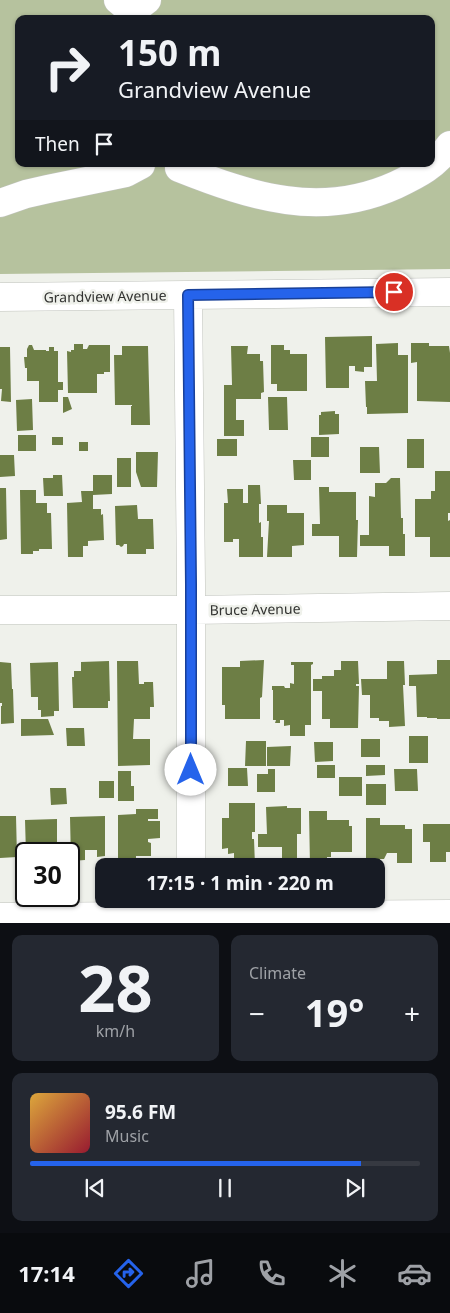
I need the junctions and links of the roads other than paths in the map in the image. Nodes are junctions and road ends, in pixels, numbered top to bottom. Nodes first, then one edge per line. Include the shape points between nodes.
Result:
1 (450, 145) edge
2 (440, 164) edge
3 (136, 167) edge
4 (142, 167) edge
5 (179, 167) edge
6 (182, 167) edge
7 (434, 167) edge
8 (0, 203) edge
9 (450, 292) edge
10 (188, 295) junction
11 (0, 298) edge
12 (450, 606) edge
13 (0, 610) edge
14 (191, 610) junction
15 (191, 858) edge
16 (191, 912) edge
17 (450, 914) edge
18 (0, 917) edge

1 - 2 street
3 - 8 street via 126,173 26,194
4 - 5 street via 155,176 163,177
6 - 7 street via 220,184 251,193 314,203 372,194
9 - 10 street, Grandview Avenue
10 - 11 street, Grandview Avenue
10 - 14 street
12 - 14 street, Bruce Avenue
13 - 14 street, Bruce Avenue
14 - 15 street
16 - 17 street
16 - 18 street

